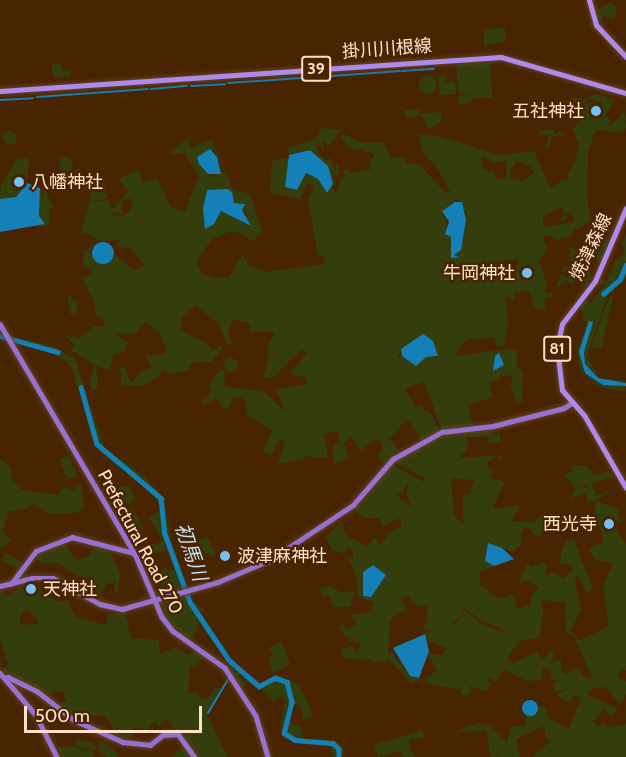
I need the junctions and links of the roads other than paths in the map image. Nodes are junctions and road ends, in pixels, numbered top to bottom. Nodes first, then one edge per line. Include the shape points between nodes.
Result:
1 (589, 3) edge
2 (626, 57) edge
3 (0, 91) edge
4 (626, 93) edge
5 (626, 208) edge
6 (0, 324) edge
7 (572, 403) junction
8 (626, 488) edge
9 (134, 553) junction
10 (11, 584) junction
11 (0, 586) edge
12 (154, 600) junction
13 (0, 673) edge
14 (4, 678) junction
15 (57, 757) edge
16 (195, 757) edge
17 (268, 757) edge

1 - 2 main road via 596,25
3 - 4 main road, 掛川川根線 / 39 via 501,57
5 - 7 main road, 焼津森線 / 81 via 595,281 559,331 560,384
6 - 9 street, Prefectural Road 270
7 - 8 main road, 焼津森線 / 81 via 584,416
7 - 12 street via 487,427 442,432 393,459 359,501 270,560 218,582
9 - 10 street via 72,537 36,550
9 - 12 street, Prefectural Road 270
10 - 11 street
10 - 12 street via 32,578 53,579 100,604 118,608
12 - 17 street, Prefectural Road 270 via 168,626 231,676 256,716
13 - 14 street
14 - 15 street via 36,714
14 - 16 street via 8,676 38,691 74,720 123,742 150,745 162,735 178,734

